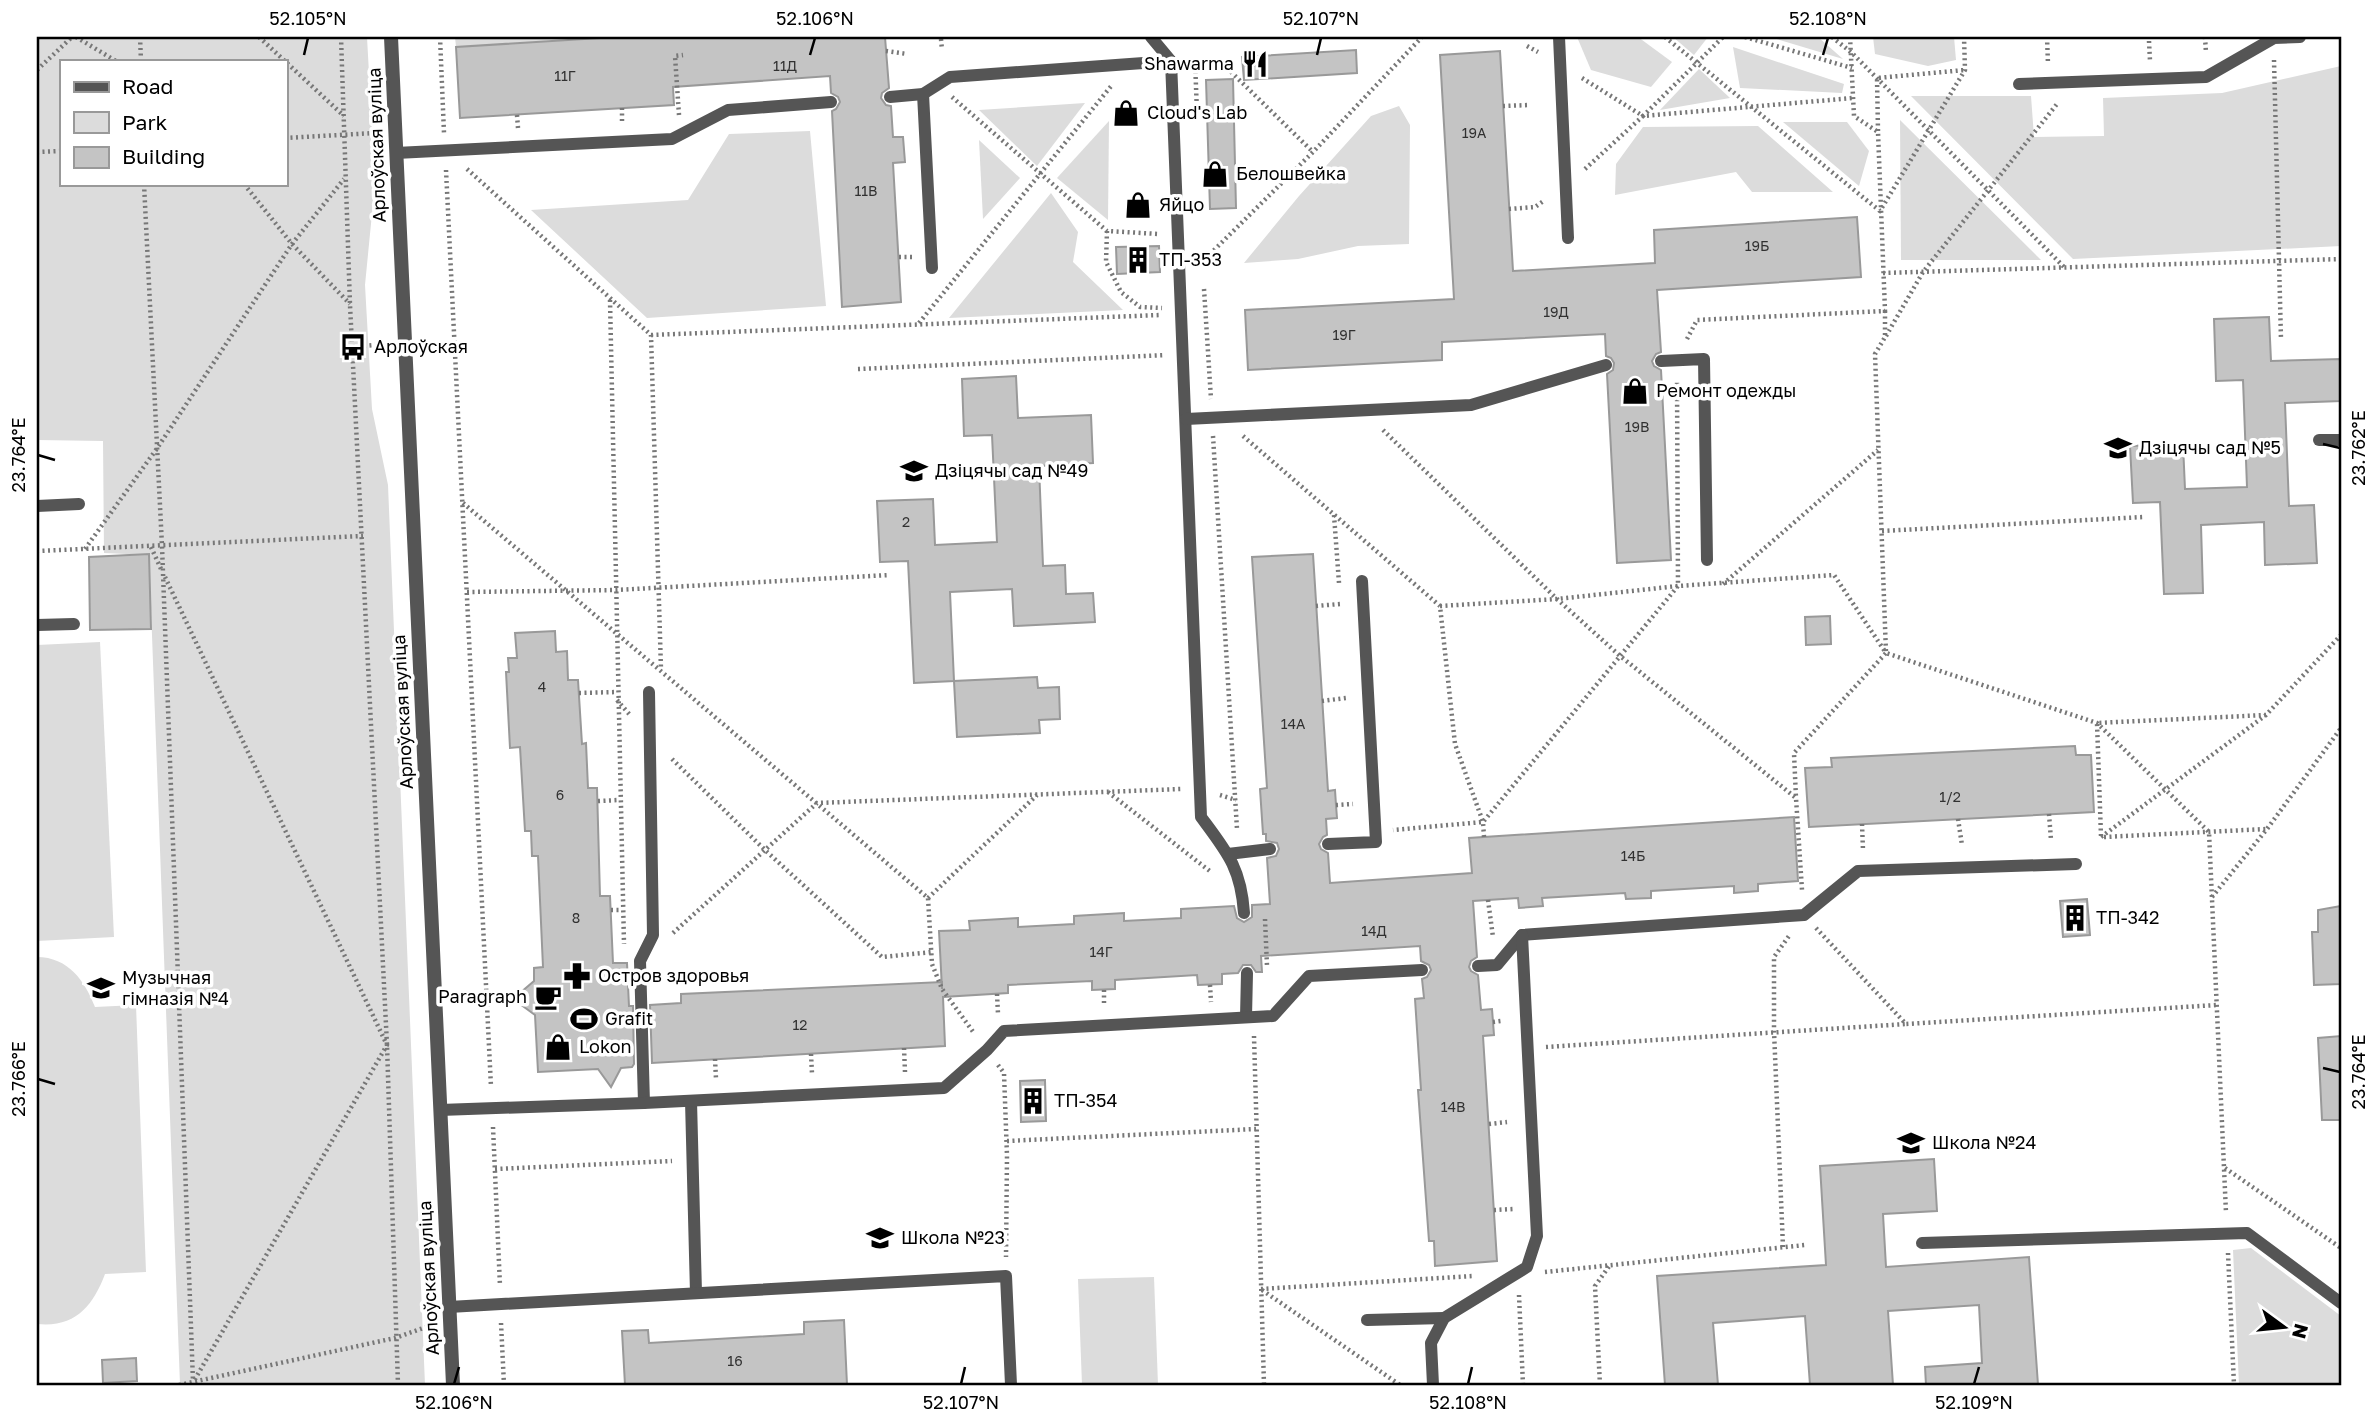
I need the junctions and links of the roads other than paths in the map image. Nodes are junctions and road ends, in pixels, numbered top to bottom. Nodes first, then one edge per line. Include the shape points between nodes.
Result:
1 (391, 37) edge
2 (1151, 37) edge
3 (1165, 37) edge
4 (1559, 37) edge
5 (2300, 37) edge
6 (2274, 38) edge
7 (1171, 61) junction
8 (2019, 84) dead end
9 (923, 94) junction
10 (890, 97) dead end
11 (831, 102) dead end
12 (396, 153) junction
13 (1568, 238) dead end
14 (932, 268) dead end
15 (1661, 361) dead end
16 (1606, 365) dead end
17 (1186, 419) junction
18 (2319, 440) dead end
19 (2341, 440) edge
20 (79, 504) dead end
21 (37, 506) edge
22 (1707, 560) dead end
23 (1362, 581) dead end
24 (74, 624) dead end
25 (37, 625) edge
26 (649, 692) dead end
27 (1328, 844) dead end
28 (1270, 849) dead end
29 (1233, 853) junction
30 (2076, 864) dead end
31 (1244, 913) dead end
32 (1522, 935) junction
33 (1478, 966) dead end
34 (1422, 970) dead end
35 (1247, 972) dead end
36 (1247, 1017) junction
37 (691, 1101) junction
38 (644, 1103) junction
39 (440, 1110) junction
40 (1922, 1243) dead end
41 (696, 1293) junction
42 (2341, 1303) edge
43 (450, 1307) junction
44 (1444, 1318) junction
45 (1367, 1320) dead end
46 (453, 1385) edge
47 (1011, 1385) edge
48 (1433, 1385) edge

1 - 12 street, Арлоўская вуліца
2 - 3 lane
2 - 7 lane
4 - 13 lane
5 - 6 lane
6 - 8 lane via 2206,77
7 - 9 lane via 950,77
7 - 17 lane
9 - 10 lane
9 - 14 lane
11 - 12 lane via 728,110 672,139
12 - 39 street, Арлоўская вуліца
15 - 22 lane via 1704,359
16 - 17 lane via 1471,405
17 - 29 lane via 1201,817
18 - 19 lane
20 - 21 lane
23 - 27 lane via 1376,842
24 - 25 lane
26 - 38 lane via 653,936 640,961
28 - 29 lane
29 - 31 lane
30 - 32 lane via 1858,871 1804,915
32 - 33 lane via 1497,965
32 - 44 lane via 1537,1236 1527,1267
34 - 36 lane via 1309,976 1273,1016
35 - 36 lane
36 - 37 lane via 1004,1031 944,1088
37 - 38 lane
37 - 41 lane
38 - 39 lane
39 - 43 street, Арлоўская вуліца
40 - 42 lane via 2247,1233
41 - 43 lane
41 - 47 lane via 1006,1276
43 - 46 street, Арлоўская вуліца
44 - 45 lane
44 - 48 lane via 1431,1343

